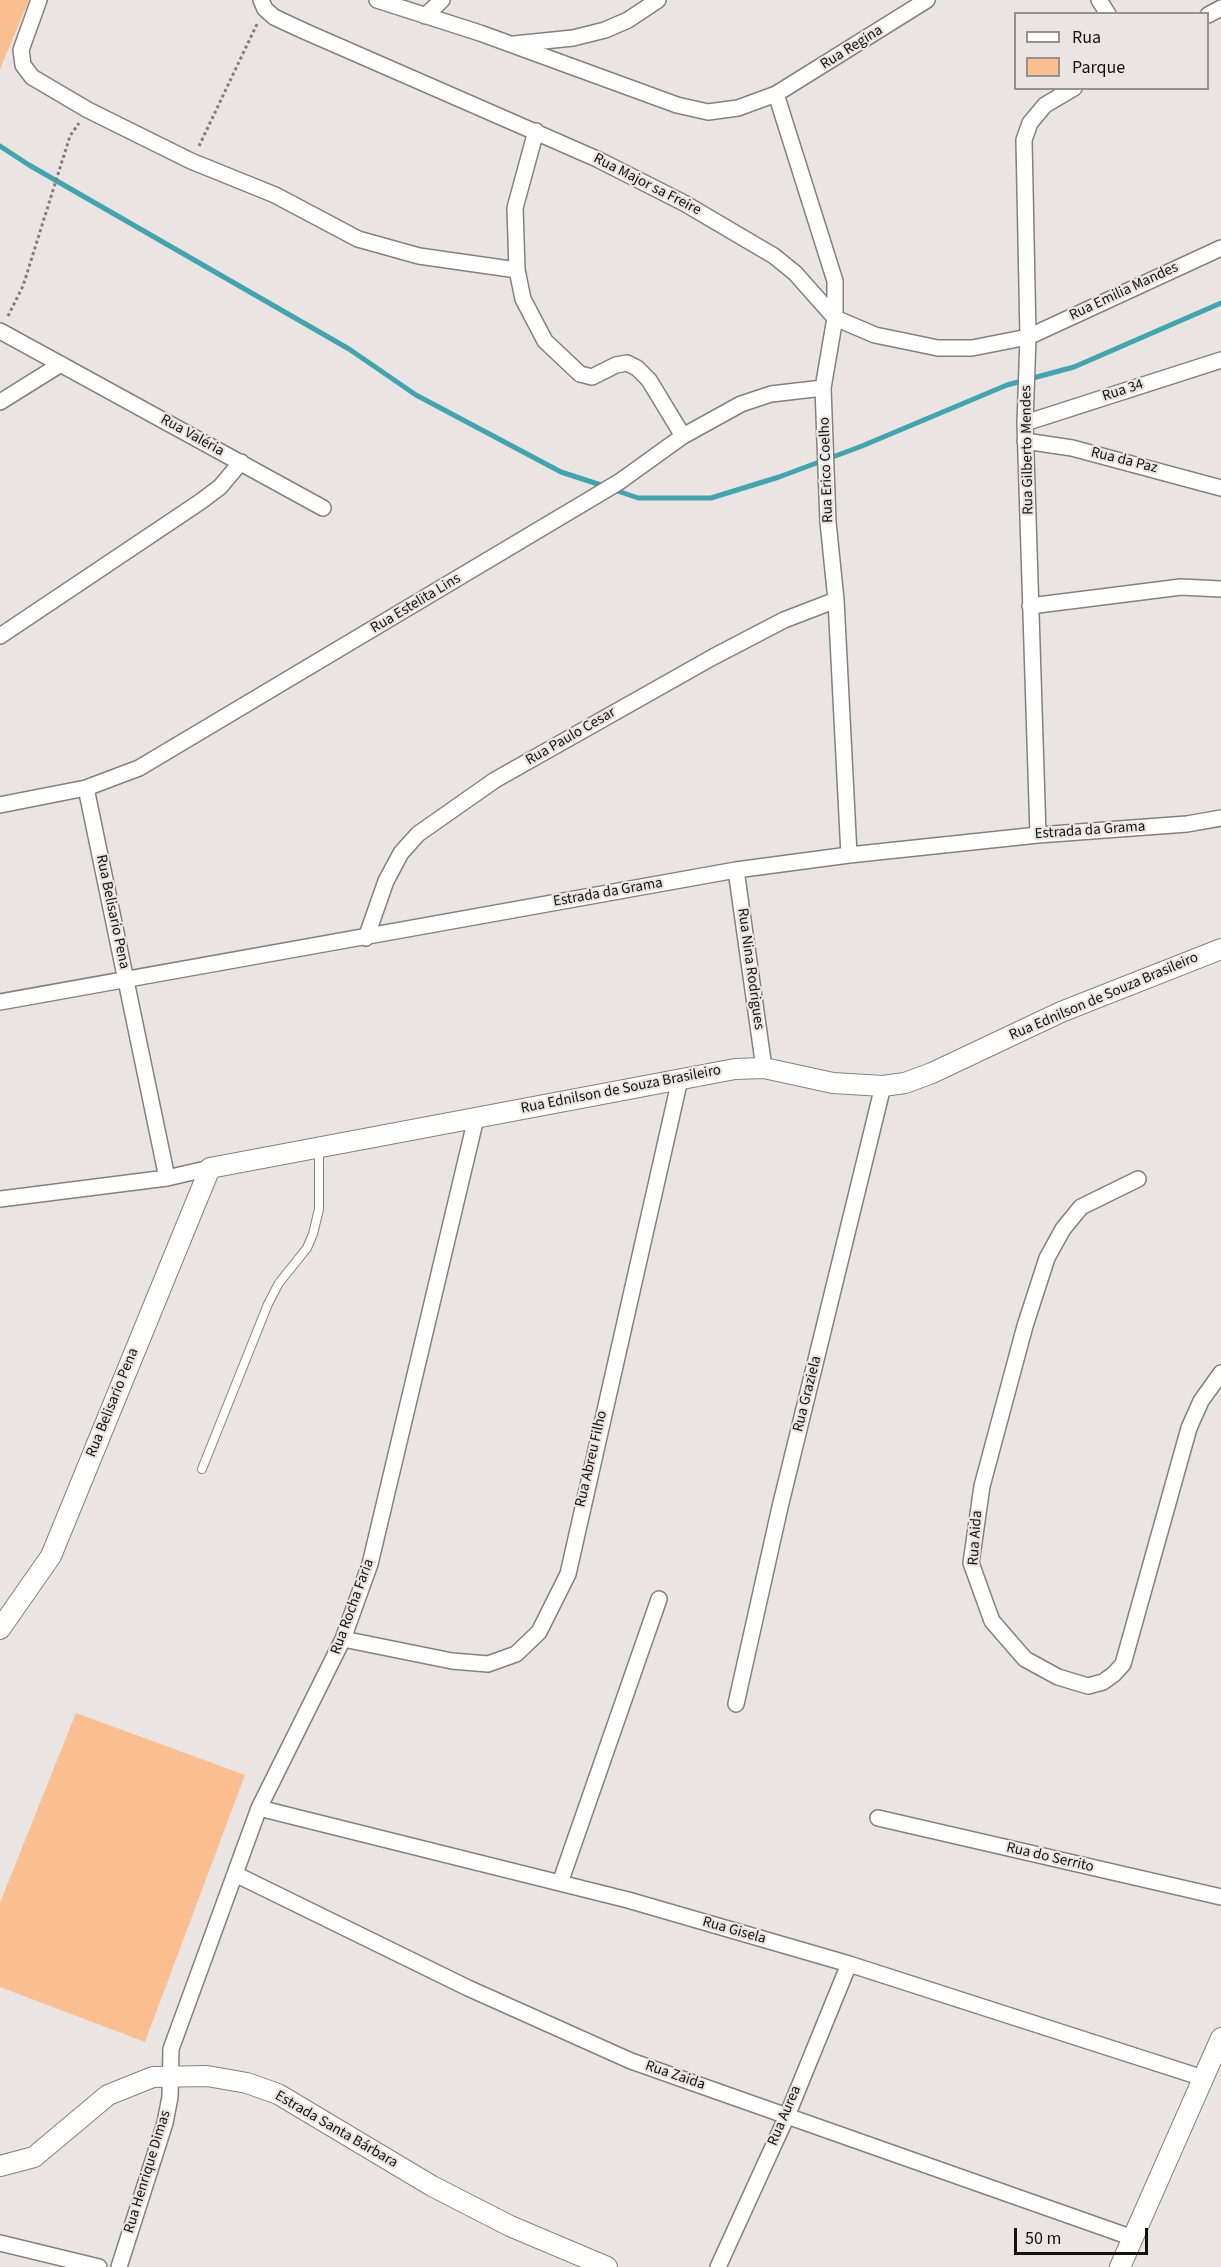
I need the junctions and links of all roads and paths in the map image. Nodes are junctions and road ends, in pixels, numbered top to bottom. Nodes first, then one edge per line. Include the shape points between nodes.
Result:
1 (39, 0) edge
2 (377, 0) edge
3 (442, 0) edge
4 (658, 0) edge
5 (927, 0) edge
6 (263, 5) edge
7 (425, 16) junction
8 (510, 45) junction
9 (1071, 90) edge
10 (776, 94) junction
11 (88, 110) junction
12 (536, 131) junction
13 (191, 161) junction
14 (1221, 248) edge
15 (517, 270) junction
16 (836, 318) junction
17 (0, 331) edge
18 (1028, 337) junction
19 (1221, 360) edge
20 (61, 364) junction
21 (824, 388) junction
22 (0, 402) edge
23 (1025, 423) junction
24 (683, 436) junction
25 (1025, 441) junction
26 (241, 462) junction
27 (1221, 488) edge
28 (323, 508) dead end
29 (1221, 589) edge
30 (836, 600) junction
31 (1030, 606) junction
32 (0, 636) edge
33 (86, 788) junction
34 (0, 805) edge
35 (1221, 818) edge
36 (1038, 835) junction
37 (849, 855) junction
38 (736, 870) junction
39 (366, 938) junction
40 (1221, 949) edge
41 (126, 980) junction
42 (0, 1002) edge
43 (764, 1068) junction
44 (680, 1079) junction
45 (884, 1086) junction
46 (476, 1118) junction
47 (319, 1146) junction
48 (210, 1168) junction
49 (167, 1178) junction
50 (1138, 1179) dead end
51 (0, 1199) edge
52 (1221, 1373) edge
53 (202, 1469) dead end
54 (659, 1599) dead end
55 (0, 1629) edge
56 (344, 1639) junction
57 (736, 1704) dead end
58 (259, 1808) junction
59 (878, 1818) dead end
60 (235, 1874) junction
61 (560, 1883) junction
62 (1221, 1897) edge
63 (849, 1964) junction
64 (1221, 2038) edge
65 (171, 2075) junction
66 (1203, 2078) junction
67 (787, 2116) junction
68 (0, 2166) edge
69 (1133, 2238) junction
70 (0, 2243) edge
71 (585, 2262) edge
72 (99, 2267) edge
73 (119, 2267) edge
74 (607, 2267) edge
75 (718, 2267) edge
76 (1120, 2267) edge

1 - 11 street via 21,50 23,65 32,77
2 - 7 street
3 - 7 street
4 - 8 street via 605,30
5 - 10 street, Rua Regina
6 - 12 street, Rua Major sa Freire via 274,16 392,71
6 - 13 path
7 - 8 street
8 - 10 street via 677,105 708,112 738,108
9 - 18 street, Rua Gilberto Mendes via 1045,105 1030,123 1024,140
10 - 16 street, Rua Erico Coelho via 832,263
11 - 13 street
11 - 17 path via 70,136 23,286
12 - 15 street via 515,208
12 - 16 street, Rua Major sa Freire via 684,203 751,242 795,273
13 - 15 street via 275,195 358,239 419,256
14 - 18 street, Rua Emilia Mandes
15 - 24 street via 528,310 545,341 565,362 580,374 592,377 616,365 627,363 637,368 649,380
16 - 18 street, Rua Major sa Freire via 875,335 938,348 972,348
16 - 21 street, Rua Erico Coelho
17 - 20 street, Rua Valéria
18 - 23 street, Rua Gilberto Mendes
19 - 23 street, Rua 34
20 - 22 street
20 - 26 street, Rua Valéria
21 - 24 street, Rua Estelita Lins via 771,394 741,404
21 - 30 street, Rua Erico Coelho via 828,522
23 - 25 street, Rua Gilberto Mendes
24 - 33 street, Rua Estelita Lins via 619,482 176,747 139,768
25 - 27 street, Rua da Paz via 1072,448
25 - 31 street, Rua Gilberto Mendes
26 - 28 street, Rua Valéria
26 - 32 street via 225,482 200,502
29 - 31 street via 1181,587
30 - 37 street, Rua Erico Coelho
30 - 39 street, Rua Paulo Cesar via 784,620 713,657 495,780 418,834 401,853 386,881
31 - 36 street, Rua Gilberto Mendes
33 - 34 street, Rua Estelita Lins
33 - 41 street, Rua Belisario Pena
35 - 36 street, Estrada da Grama
36 - 37 street, Estrada da Grama
37 - 38 street, Estrada da Grama
38 - 39 street, Estrada da Grama
38 - 43 street, Rua Nina Rodrigues
39 - 41 street, Estrada da Grama
40 - 45 street, Rua Ednilson de Souza Brasileiro via 1061,1012 932,1073
41 - 42 street, Estrada da Grama
41 - 49 street, Rua Belisario Pena
43 - 44 street, Rua Ednilson de Souza Brasileiro
43 - 45 street, Rua Ednilson de Souza Brasileiro via 833,1083
44 - 46 street, Rua Ednilson de Souza Brasileiro
44 - 56 street, Rua Abreu Filho via 568,1574 539,1632 516,1654 488,1664 452,1661
45 - 57 street, Rua Graziela via 780,1507
46 - 47 street, Rua Ednilson de Souza Brasileiro
46 - 56 street, Rua Rocha Faria via 370,1564
47 - 48 street, Rua Ednilson de Souza Brasileiro
47 - 53 lane via 319,1209 313,1234 268,1304
48 - 49 street, Rua Ednilson de Souza Brasileiro
48 - 55 street, Rua Belisario Pena via 51,1556
49 - 51 street, Rua Ednilson de Souza Brasileiro
50 - 52 street, Rua Aida via 1081,1207 1047,1258 982,1486 971,1563 992,1621 1025,1659 1058,1677 1089,1686 1103,1682 1123,1664 1189,1428 1201,1401
54 - 61 street
56 - 58 street, Rua Rocha Faria
58 - 60 street, Rua Rocha Faria
58 - 61 street, Rua Gisela
59 - 62 street, Rua do Serrito
60 - 65 street, Rua Rocha Faria via 171,2049
60 - 67 street, Rua Zaida via 468,1988 631,2061
61 - 63 street, Rua Gisela
63 - 66 street, Rua Gisela
63 - 67 street, Rua Aurea
64 - 66 street
65 - 68 street, Estrada Santa Bárbara via 153,2077 108,2095 34,2157
65 - 71 street, Estrada Santa Bárbara via 247,2083 278,2094 432,2186
65 - 73 street, Rua Henrique Dimas via 165,2123
66 - 69 street
67 - 69 street, Rua Zaida
67 - 75 street, Rua Aurea
69 - 76 street
70 - 72 street
71 - 74 street, Estrada Santa Bárbara

